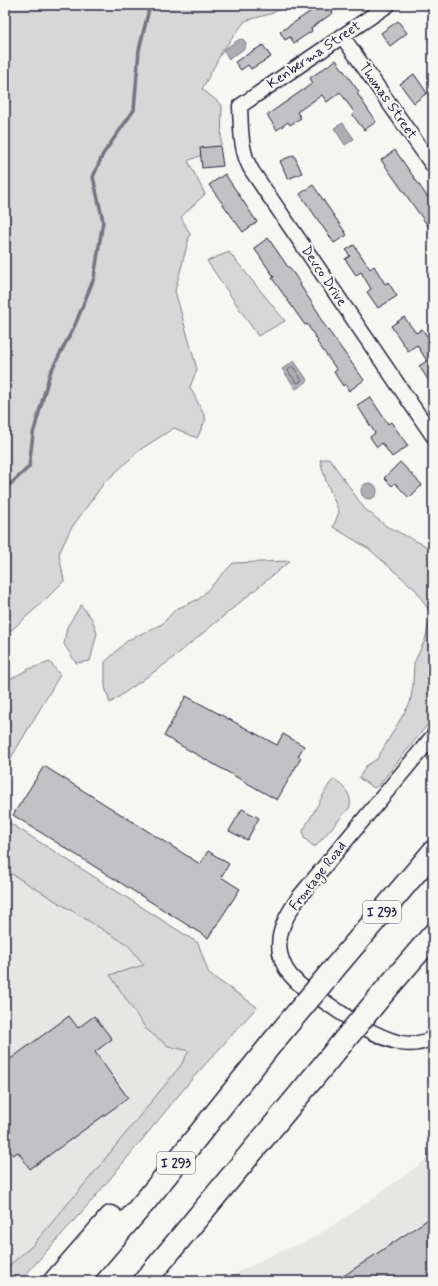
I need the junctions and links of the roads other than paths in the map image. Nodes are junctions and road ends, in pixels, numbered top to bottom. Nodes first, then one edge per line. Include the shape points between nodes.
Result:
1 (388, 5) edge
2 (342, 36) junction
3 (240, 106) joint
4 (433, 166) edge
5 (433, 436) edge
6 (433, 736) edge
7 (433, 852) edge
8 (433, 935) edge
9 (433, 1038) edge
10 (246, 1074) junction
11 (55, 1281) edge
12 (77, 1281) edge
13 (145, 1281) edge

1 - 2 street, Kenberma Street
2 - 3 street, Kenberma Street
2 - 4 street, Thomas Street
3 - 5 street, Devco Drive via 243,148 249,166
6 - 9 street, Frontage Road via 299,897 284,923 279,944 281,958 297,983 349,1019 399,1042 420,1043
7 - 10 highway, I 293, bridge
8 - 13 highway, bridge
10 - 11 highway via 179,1139
10 - 12 highway, I 293 via 148,1198

